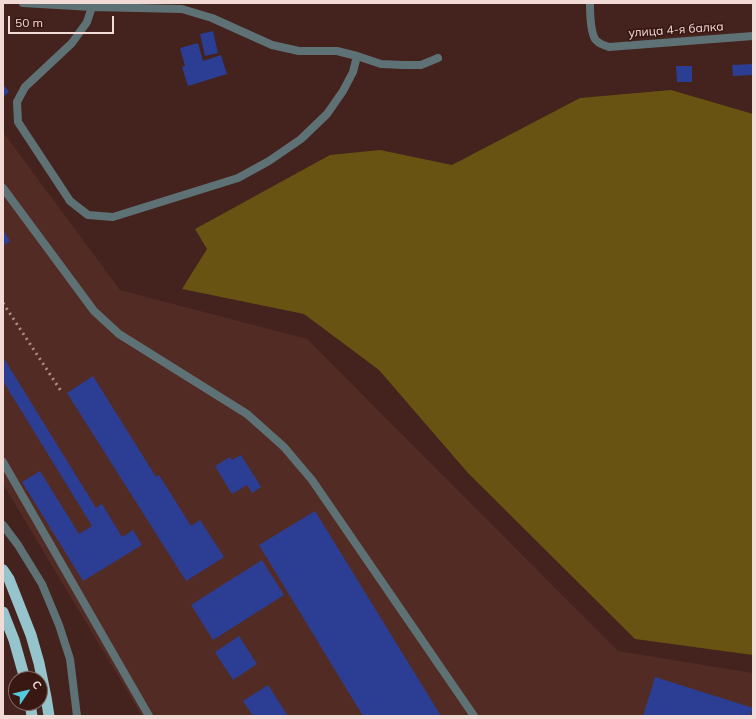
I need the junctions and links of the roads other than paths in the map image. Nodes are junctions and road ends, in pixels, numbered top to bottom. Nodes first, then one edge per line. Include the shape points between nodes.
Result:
1 (23, 3) edge
2 (590, 3) edge
3 (92, 7) junction
4 (753, 36) edge
5 (358, 56) junction
6 (438, 58) dead end
7 (3, 188) edge
8 (3, 462) edge
9 (3, 525) edge
10 (3, 570) edge
11 (3, 612) edge
12 (23, 671) edge
13 (49, 716) edge
14 (77, 716) edge
15 (150, 716) edge
16 (474, 716) edge

1 - 3 street
2 - 4 street, улица 4-я балка via 591,26 595,39 609,47
3 - 5 street via 182,9 212,18 272,45 299,51 337,51
3 - 5 street via 87,22 72,42 25,87 17,102 18,122 70,201 88,215 114,217 238,178 269,161 301,139 327,114 343,91
5 - 6 street via 381,64 403,65 421,65
7 - 16 street via 94,311 119,334 247,414 284,448 312,480
8 - 15 street
9 - 14 street via 42,584 59,625 70,659
10 - 13 highway via 31,635
11 - 12 highway

